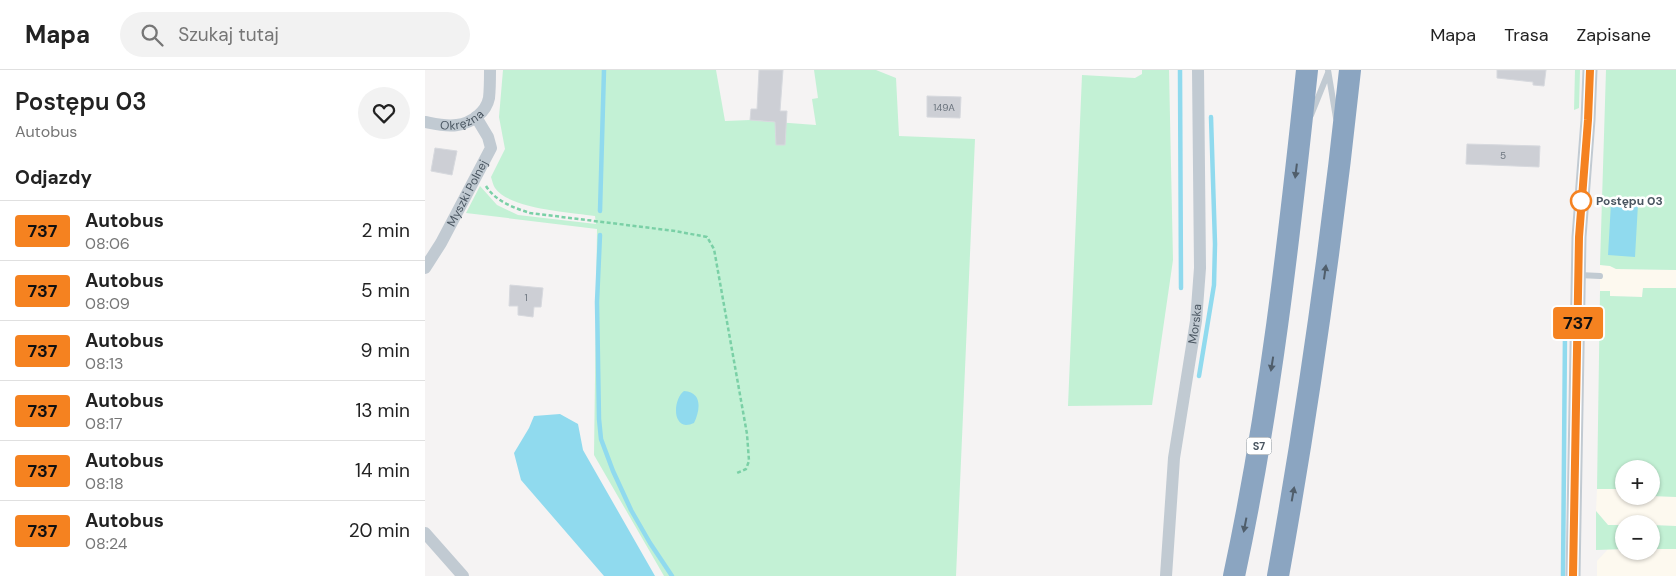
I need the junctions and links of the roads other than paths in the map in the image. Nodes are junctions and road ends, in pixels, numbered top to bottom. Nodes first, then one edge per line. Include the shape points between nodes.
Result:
1 (490, 70) edge
2 (1198, 70) edge
3 (1590, 70) edge
4 (1328, 71) edge
5 (476, 117) junction
6 (425, 122) edge
7 (425, 268) edge
8 (1579, 275) junction
9 (1600, 276) dead end
10 (425, 533) edge
11 (463, 576) edge
12 (1166, 576) edge
13 (1234, 576) edge
14 (1278, 576) edge
15 (1573, 576) edge

1 - 5 street, Okrężna via 489,99
2 - 12 street, Morska via 1200,268 1174,458
3 - 8 street
4 -> 13 highway, S7 via 1299,145 1279,316 1257,460
14 -> 4 highway, S7 via 1296,474 1341,152
5 - 6 street, Okrężna via 458,125
5 - 7 street, Myszki Polnej via 491,148
8 - 9 lane
8 - 15 street
10 - 11 street

